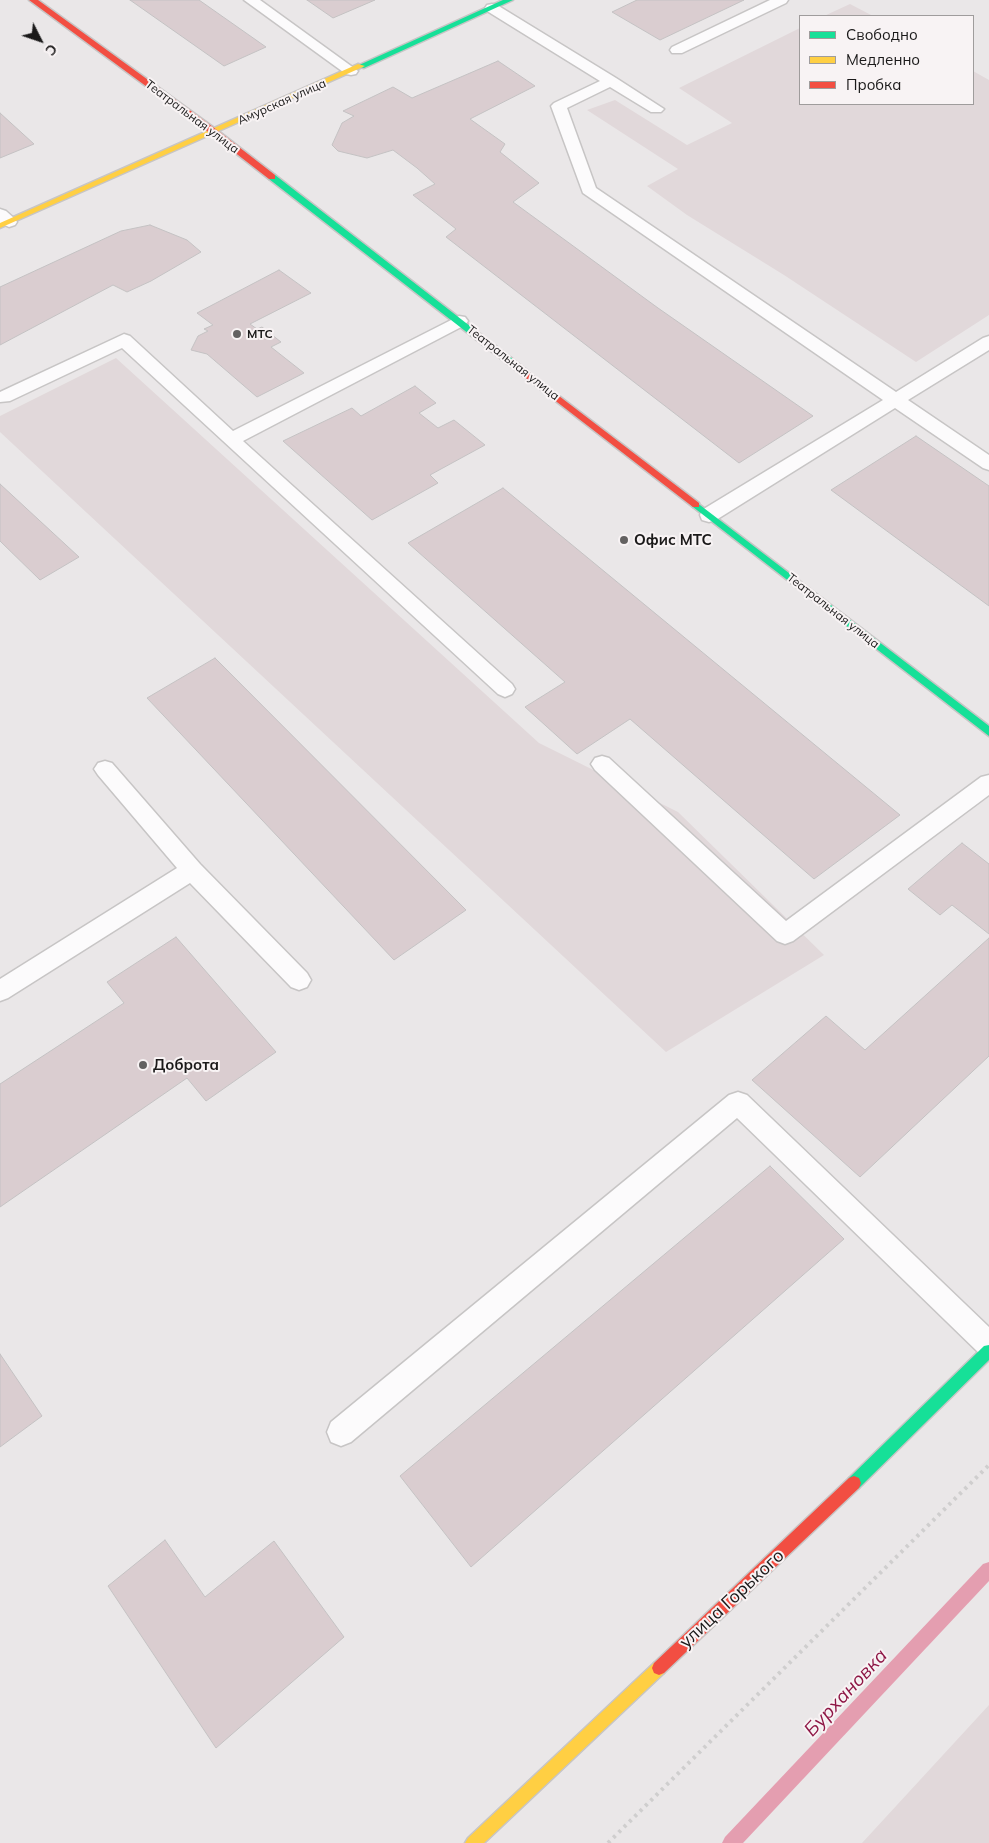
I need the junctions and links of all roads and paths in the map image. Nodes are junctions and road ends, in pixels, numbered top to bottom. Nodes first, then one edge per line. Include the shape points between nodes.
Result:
1 (33, 0) edge
2 (251, 0) edge
3 (510, 0) edge
4 (781, 0) edge
5 (492, 8) junction
6 (677, 50) dead end
7 (352, 71) junction
8 (611, 81) junction
9 (656, 109) dead end
10 (214, 132) junction
11 (3, 221) edge
12 (458, 321) junction
13 (989, 342) edge
14 (4, 397) dead end
15 (895, 400) junction
16 (231, 440) junction
17 (989, 464) edge
18 (709, 515) junction
19 (505, 689) dead end
20 (989, 732) edge
21 (602, 764) dead end
22 (105, 769) dead end
23 (989, 784) edge
24 (192, 870) junction
25 (299, 980) dead end
26 (0, 991) edge
27 (989, 1345) edge
28 (989, 1351) edge
29 (341, 1432) dead end
30 (989, 1465) edge
31 (473, 1843) edge
32 (608, 1843) edge

1 - 10 main road, Театральная улица
2 - 7 lane
3 - 5 main road, Амурская улица
4 - 6 lane
5 - 7 main road, Амурская улица
5 - 8 lane
7 - 10 main road, Амурская улица
8 - 9 lane
8 - 15 lane via 559,106 588,190
10 - 11 main road, Амурская улица
10 - 12 main road, Театральная улица
12 - 16 lane
12 - 18 main road, Театральная улица
13 - 15 lane
14 - 16 lane via 124,340
15 - 17 lane
15 - 18 lane
16 - 19 lane
18 - 20 main road, Театральная улица
21 - 23 lane via 785,934
22 - 24 lane
24 - 25 lane
24 - 26 lane
27 - 29 lane via 738,1103
28 - 31 main road, улица Горького via 850,1487
30 - 32 path

